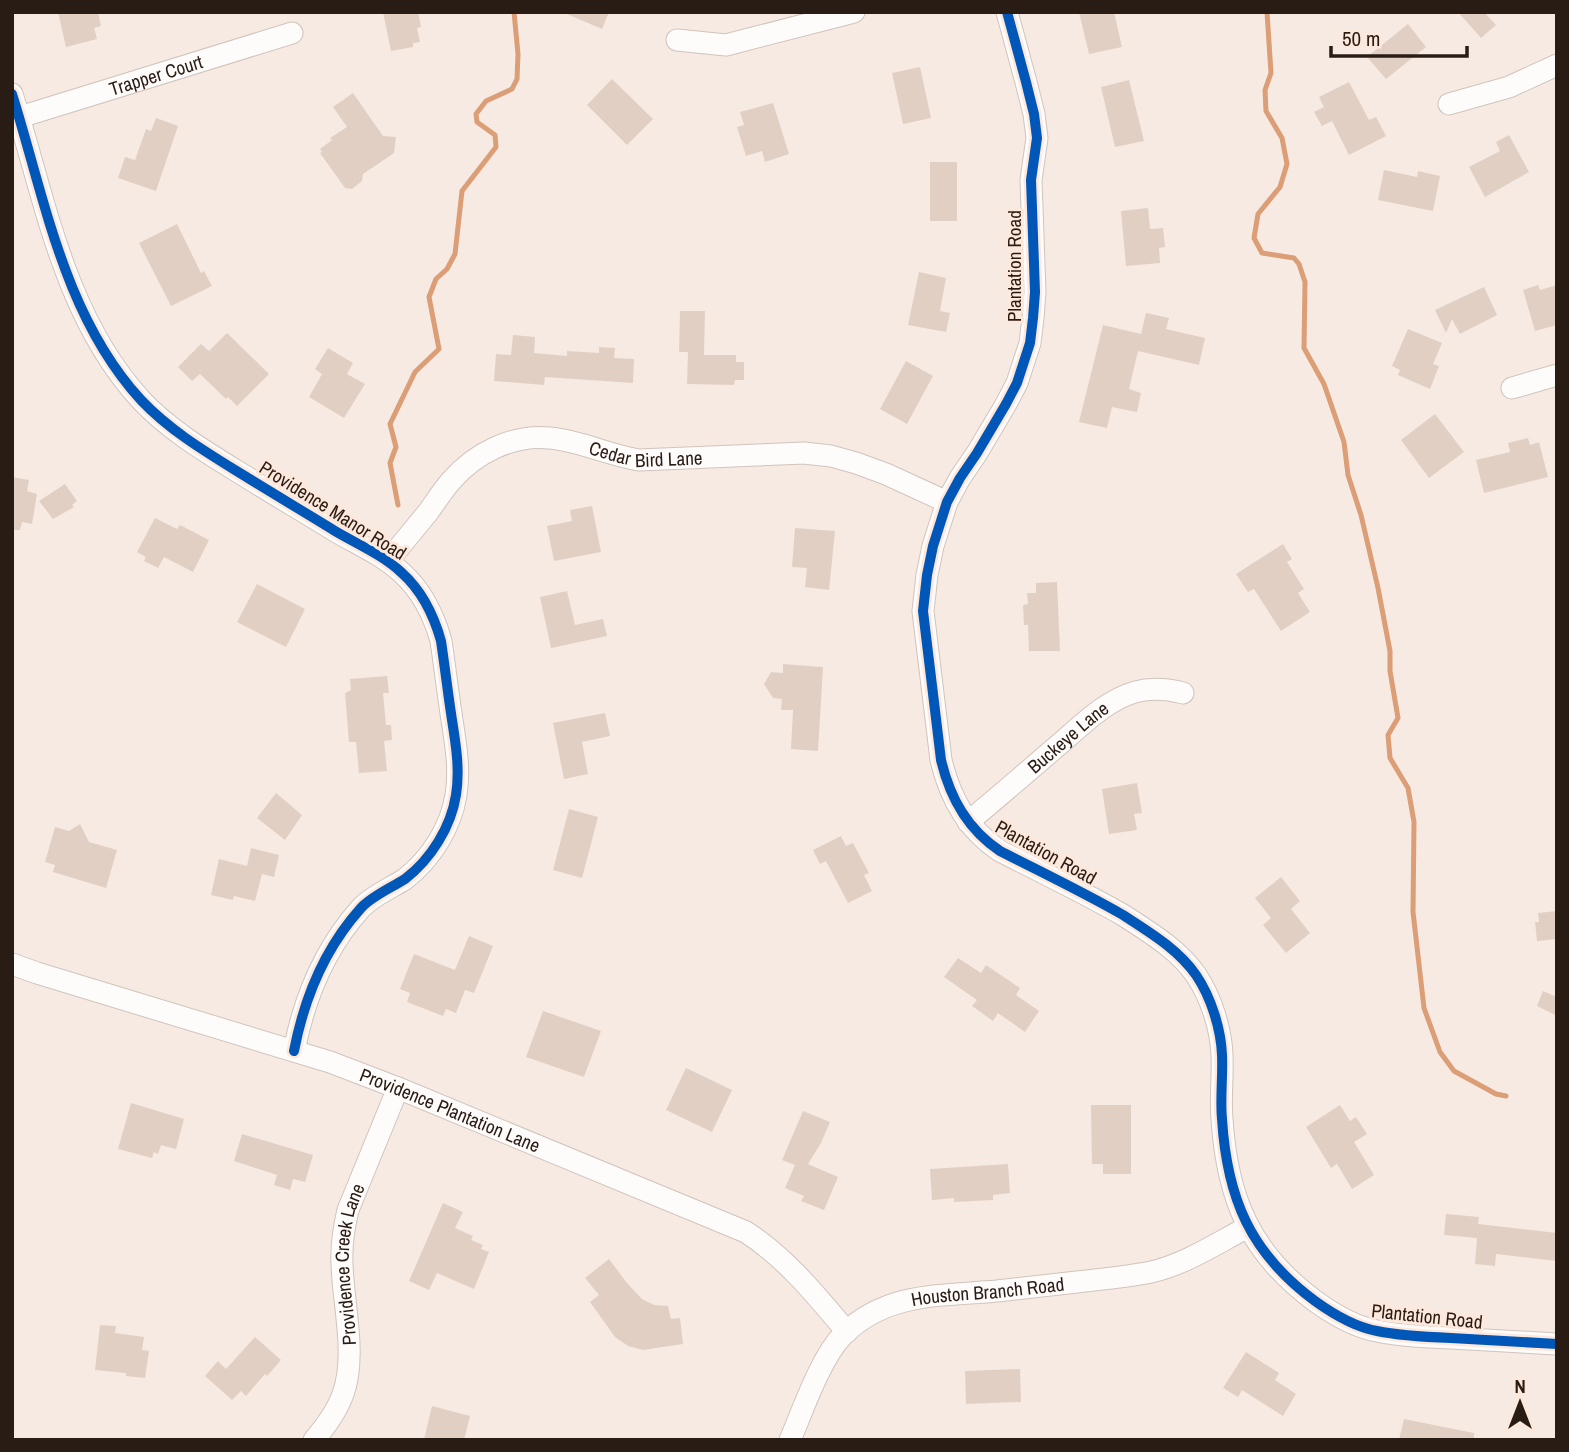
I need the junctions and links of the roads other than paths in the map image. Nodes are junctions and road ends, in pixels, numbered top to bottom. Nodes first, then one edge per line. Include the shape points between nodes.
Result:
1 (855, 12) edge
2 (1007, 12) edge
3 (292, 33) dead end
4 (677, 40) dead end
5 (1557, 65) edge
6 (12, 94) edge
7 (1449, 104) dead end
8 (20, 117) junction
9 (1557, 374) edge
10 (1512, 388) dead end
11 (947, 502) junction
12 (388, 561) junction
13 (1183, 693) dead end
14 (968, 822) junction
15 (12, 964) edge
16 (294, 1051) junction
17 (398, 1088) junction
18 (1248, 1227) junction
19 (847, 1332) junction
20 (1557, 1344) edge
21 (314, 1440) edge
22 (790, 1440) edge

1 - 4 street via 726,45
2 - 11 street, Plantation Road via 1037,138 1031,180 1035,292 1030,343 1017,383
3 - 8 street, Trapper Court
5 - 7 street via 1509,87
6 - 8 street, Providence Manor Road
8 - 12 street, Providence Manor Road via 75,297 128,384 196,446
9 - 10 street
11 - 12 street, Cedar Bird Lane via 886,474 831,456 804,453 639,460 586,444 536,438 500,445 467,465
11 - 14 street, Plantation Road via 933,546 923,611 941,760 956,804
12 - 16 street, Providence Manor Road via 410,580 436,622 458,762 456,797 448,826 418,867 363,906 342,932 307,1000
13 - 14 street, Buckeye Lane via 1143,690 1114,701
14 - 18 street, Plantation Road via 1000,851 1150,932 1198,977 1219,1030 1224,1150
15 - 16 street, Providence Plantation Lane
16 - 17 street, Providence Plantation Lane
17 - 19 street, Providence Plantation Lane via 746,1232 781,1258
17 - 21 street, Providence Creek Lane via 344,1226 346,1380 332,1417
18 - 19 street, Houston Branch Road via 1154,1271 916,1297 875,1311
18 - 20 street, Plantation Road via 1296,1287 1355,1324 1417,1336
19 - 22 street, Houston Branch Road via 830,1351

